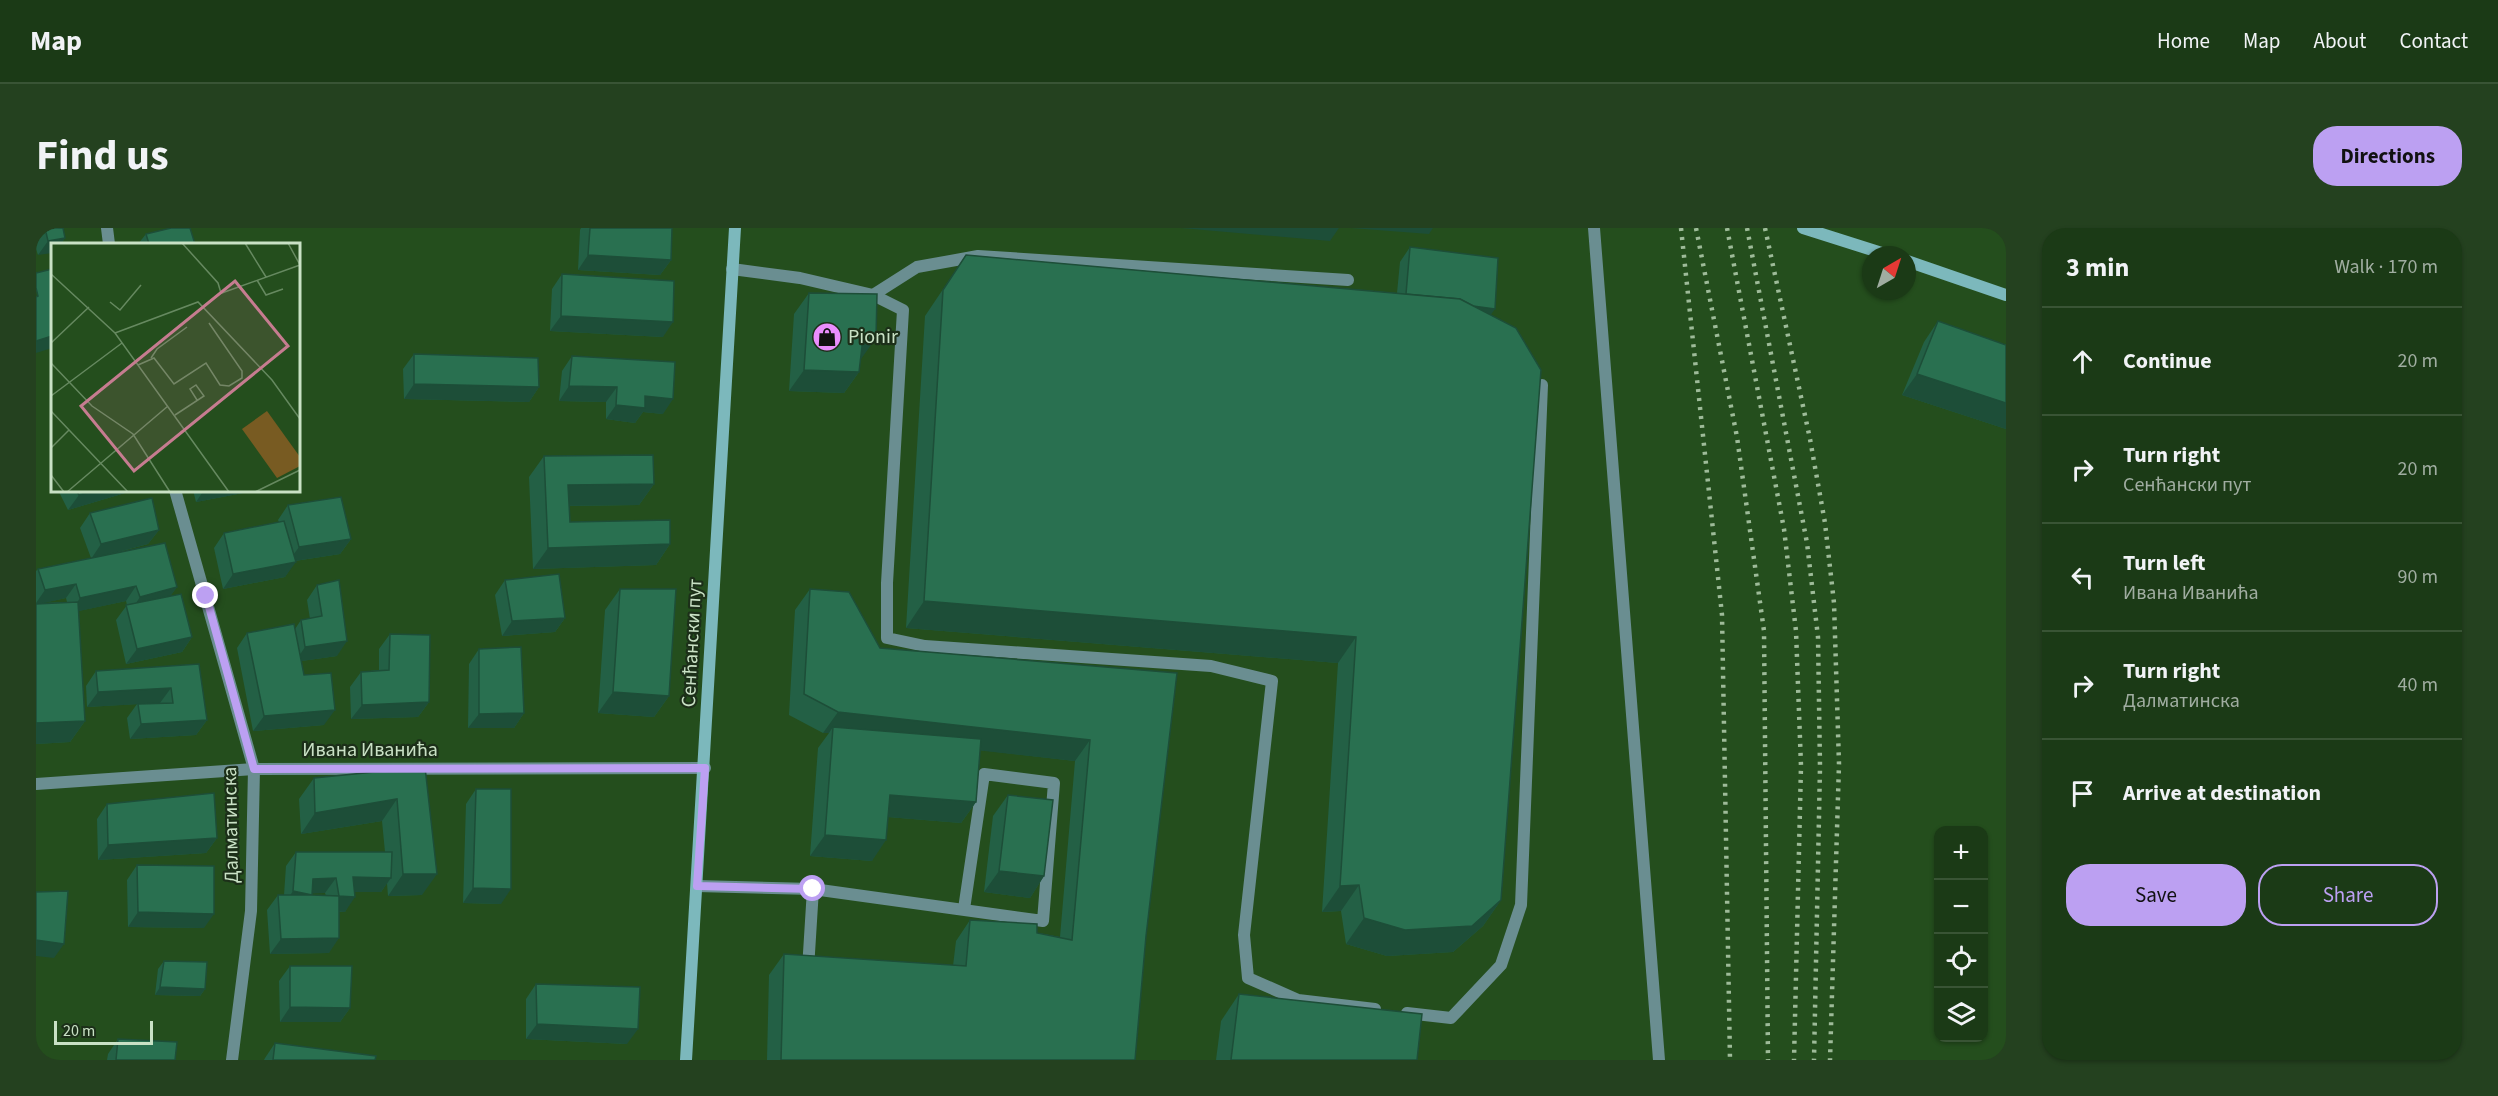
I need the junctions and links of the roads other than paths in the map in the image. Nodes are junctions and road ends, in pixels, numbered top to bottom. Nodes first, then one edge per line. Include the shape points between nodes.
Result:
1 (107, 228) edge
2 (735, 228) edge
3 (1594, 228) edge
4 (1803, 228) edge
5 (1828, 231) edge
6 (109, 243) edge
7 (1866, 246) edge
8 (1916, 264) edge
9 (732, 269) junction
10 (1348, 280) dead end
11 (873, 295) junction
12 (2006, 295) edge
13 (1542, 385) edge
14 (176, 492) edge
15 (705, 768) junction
16 (254, 769) junction
17 (36, 784) edge
18 (697, 886) junction
19 (813, 889) junction
20 (964, 909) junction
21 (808, 969) edge
22 (232, 1060) edge
23 (686, 1060) edge
24 (1659, 1060) edge

1 - 6 street
2 - 9 main road, Сенћански пут
3 - 24 street
4 - 5 main road
5 - 7 main road
8 - 12 main road
9 - 11 street via 800,278
9 - 15 main road, Сенћански пут
10 - 11 street via 978,256 917,267
11 - 13 street via 903,310 887,583 888,638 925,646 1211,666 1272,681 1244,935 1248,978 1298,1000 1451,1018 1501,965 1521,905
14 - 16 street, Далматинска
15 - 16 street, Ивана Иванића
15 - 18 main road, Сенћански пут
16 - 17 street, Ивана Иванића
16 - 22 street, Далматинска via 251,911
18 - 19 street
18 - 23 main road, Сенћански пут
19 - 20 street
19 - 21 street
20 - 20 street via 1043,921 1054,783 984,774

